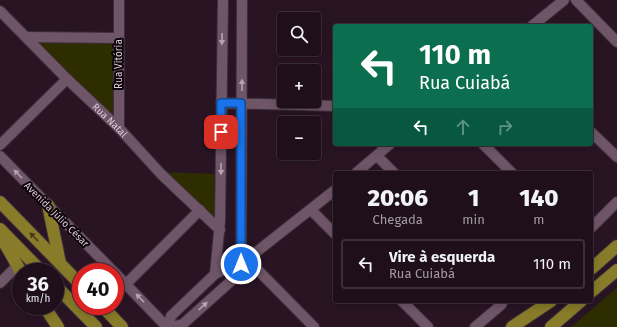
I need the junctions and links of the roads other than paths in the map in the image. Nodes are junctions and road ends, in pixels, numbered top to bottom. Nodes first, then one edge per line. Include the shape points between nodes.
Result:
1 (119, 0) edge
2 (223, 0) edge
3 (242, 0) edge
4 (564, 0) edge
5 (576, 0) edge
6 (0, 11) edge
7 (534, 24) edge
8 (26, 37) junction
9 (118, 38) junction
10 (617, 42) edge
11 (67, 79) junction
12 (221, 103) junction
13 (241, 103) junction
14 (333, 106) edge
15 (119, 128) junction
16 (593, 134) edge
17 (0, 145) edge
18 (388, 146) edge
19 (485, 146) edge
20 (0, 156) edge
21 (377, 156) junction
22 (617, 157) edge
23 (358, 171) edge
24 (392, 171) edge
25 (510, 171) edge
26 (333, 192) edge
27 (0, 202) edge
28 (617, 202) edge
29 (48, 204) junction
30 (200, 210) junction
31 (311, 210) junction
32 (593, 226) edge
33 (0, 229) edge
34 (220, 230) junction
35 (333, 232) edge
36 (0, 235) edge
37 (617, 246) edge
38 (244, 261) junction
39 (16, 263) edge
40 (33, 263) edge
41 (60, 263) joint
42 (106, 263) edge
43 (64, 267) edge
44 (593, 267) edge
45 (617, 270) edge
46 (12, 274) edge
47 (215, 274) junction
48 (72, 276) edge
49 (0, 283) edge
50 (126, 284) joint
51 (593, 290) edge
52 (64, 294) edge
53 (404, 303) edge
54 (502, 303) edge
55 (548, 303) edge
56 (552, 303) edge
57 (579, 303) edge
58 (50, 315) edge
59 (111, 315) edge
60 (168, 326) edge
61 (58, 327) edge
62 (96, 327) edge
63 (122, 327) edge
64 (314, 327) edge
65 (428, 327) edge
66 (476, 327) edge
67 (512, 327) edge
68 (525, 327) edge
69 (551, 327) edge

1 - 9 street, Rua Vitória
2 -> 12 street
13 -> 3 street
4 - 7 street
5 - 10 street
6 - 8 street, Rua Natal
8 - 9 street
8 - 11 street, Rua Natal
9 - 15 street, Rua Vitória
11 - 15 street, Rua Natal
11 - 17 street
12 - 13 street
12 -> 34 street
13 - 14 street
13 - 38 street
15 - 30 street, Rua Natal via 161,174
16 - 22 street
18 - 21 street
19 - 25 street
29 -> 20 street, Avenida Júlio César
21 - 23 street
21 - 24 street
26 - 31 street
41 -> 27 main road
28 - 32 street
29 - 41 main road
29 - 42 street, Avenida Júlio César
30 - 34 street, Rua Natal
30 - 50 street
31 - 35 street
31 - 38 street
33 - 40 main road
34 - 47 street
36 - 39 main road
37 - 44 main road
38 - 47 street
60 -> 38 street via 183,324 231,281
38 - 64 street
43 - 48 main road
45 - 51 main road
46 - 49 street
47 - 60 street via 171,316
60 -> 50 street, Avenida Júlio César
52 - 62 main road
53 - 65 street
54 - 66 street
55 - 67 main road
56 - 68 main road
57 - 69 main road
58 - 61 main road
59 - 63 main road

